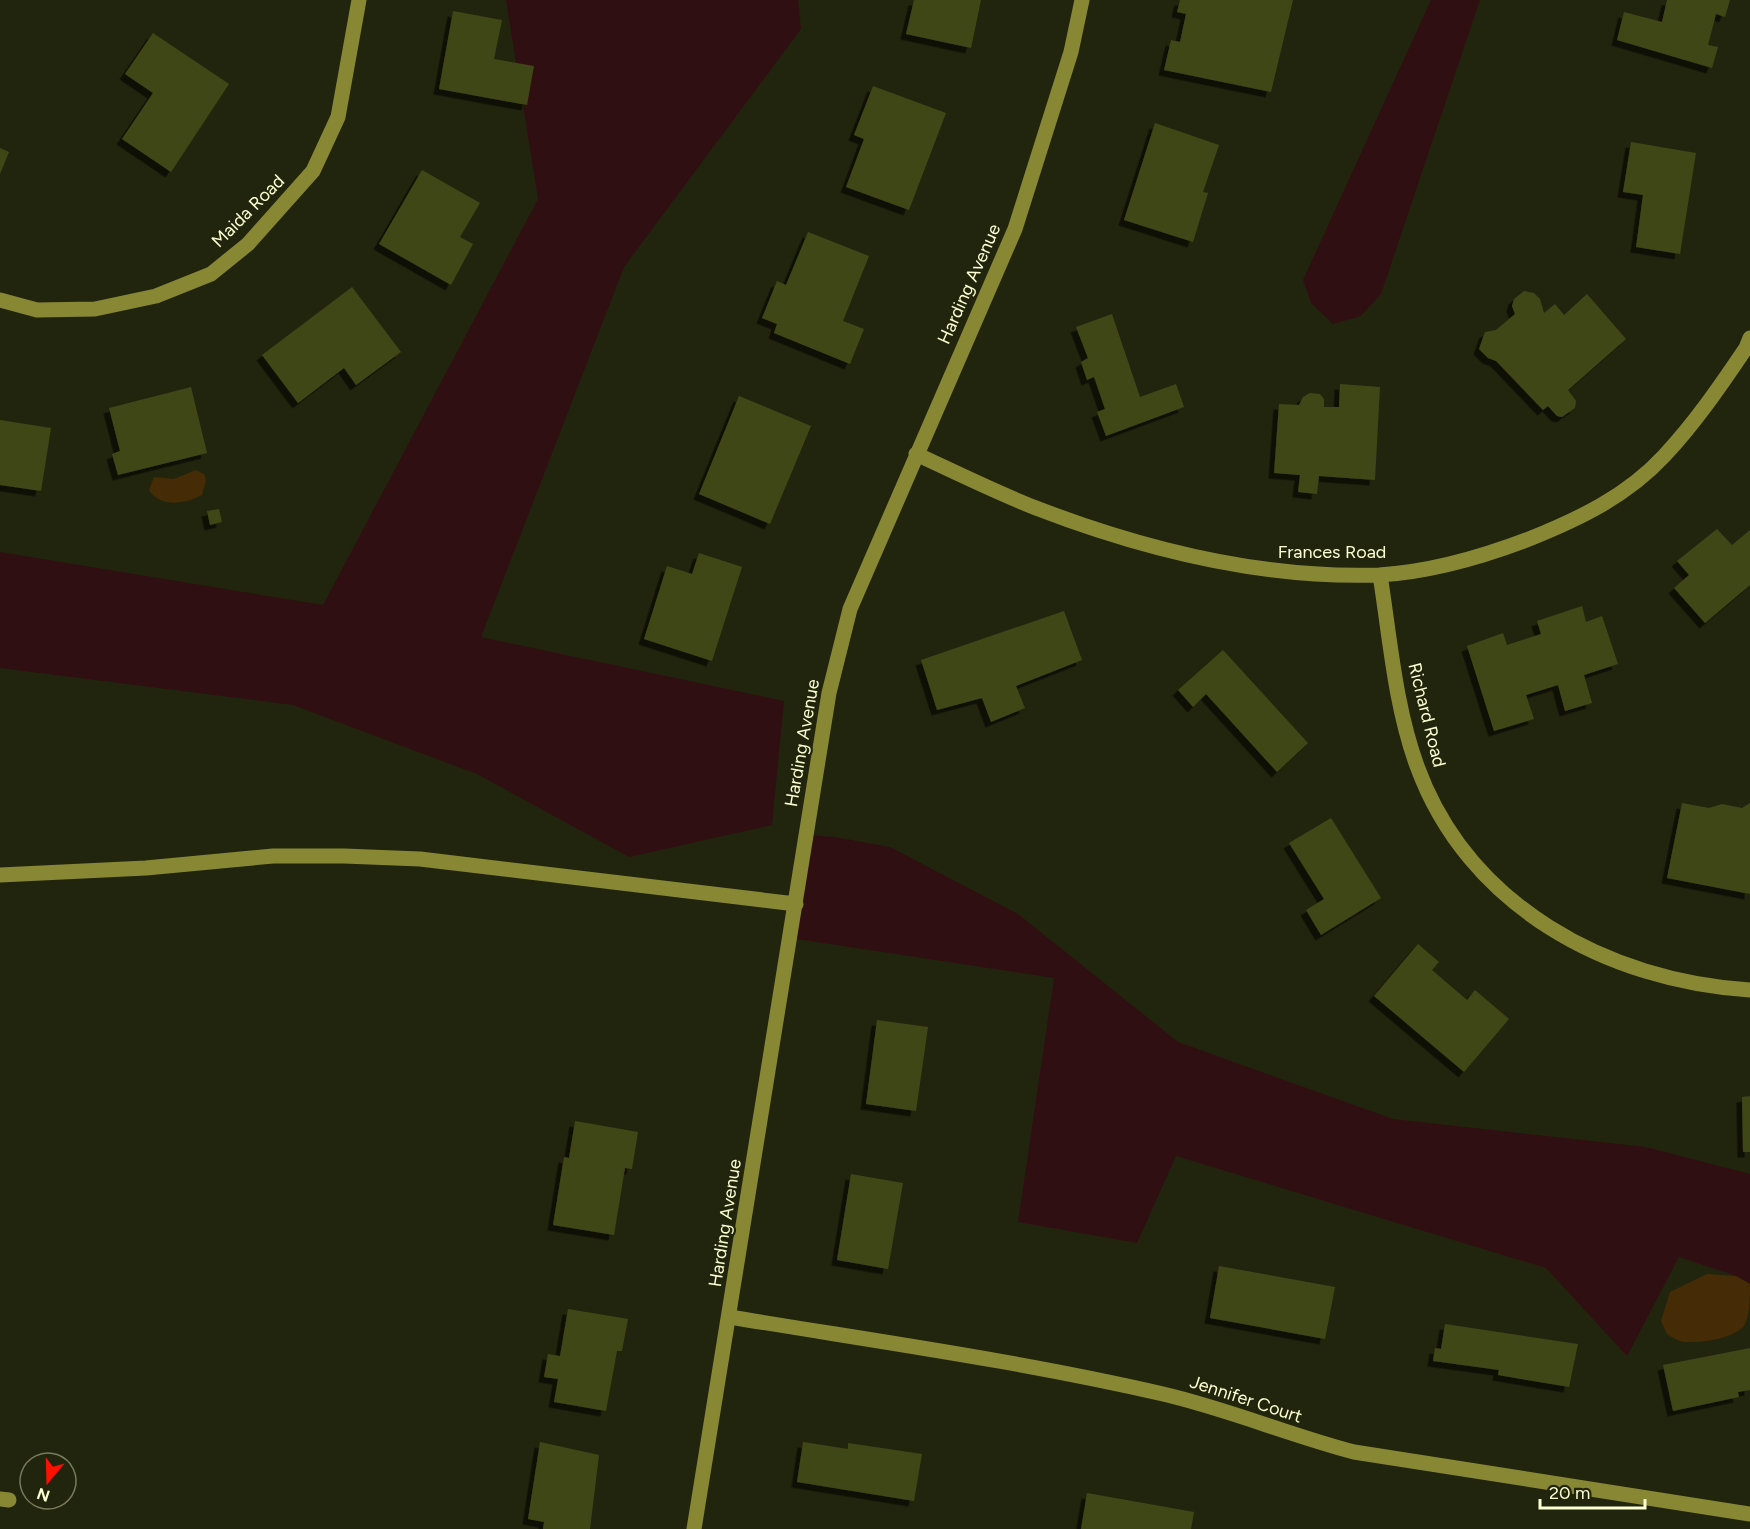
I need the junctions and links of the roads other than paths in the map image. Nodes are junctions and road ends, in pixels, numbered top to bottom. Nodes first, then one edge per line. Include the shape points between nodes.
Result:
1 (358, 0) edge
2 (1082, 0) edge
3 (0, 300) edge
4 (1750, 338) edge
5 (916, 454) junction
6 (1380, 574) junction
7 (0, 875) edge
8 (796, 904) junction
9 (1750, 990) edge
10 (730, 1317) junction
11 (1750, 1514) edge
12 (694, 1529) edge

1 - 3 street, Maida Road via 338,117 313,171 248,244 211,274 156,296 95,309 37,310
2 - 5 street, Harding Avenue via 1071,52 1015,230
4 - 6 street, Frances Road via 1708,404 1664,457 1613,499 1569,523 1487,555
5 - 6 street, Frances Road via 1036,508 1155,548 1267,572
5 - 8 street, Harding Avenue via 850,609 838,650
6 - 9 street, Richard Road via 1397,685 1416,764 1456,842 1503,894 1566,939 1618,964 1669,980
7 - 8 street via 273,856 344,856 420,859
8 - 10 street, Harding Avenue
10 - 11 street, Jennifer Court via 1143,1389 1354,1452
10 - 12 street, Harding Avenue

